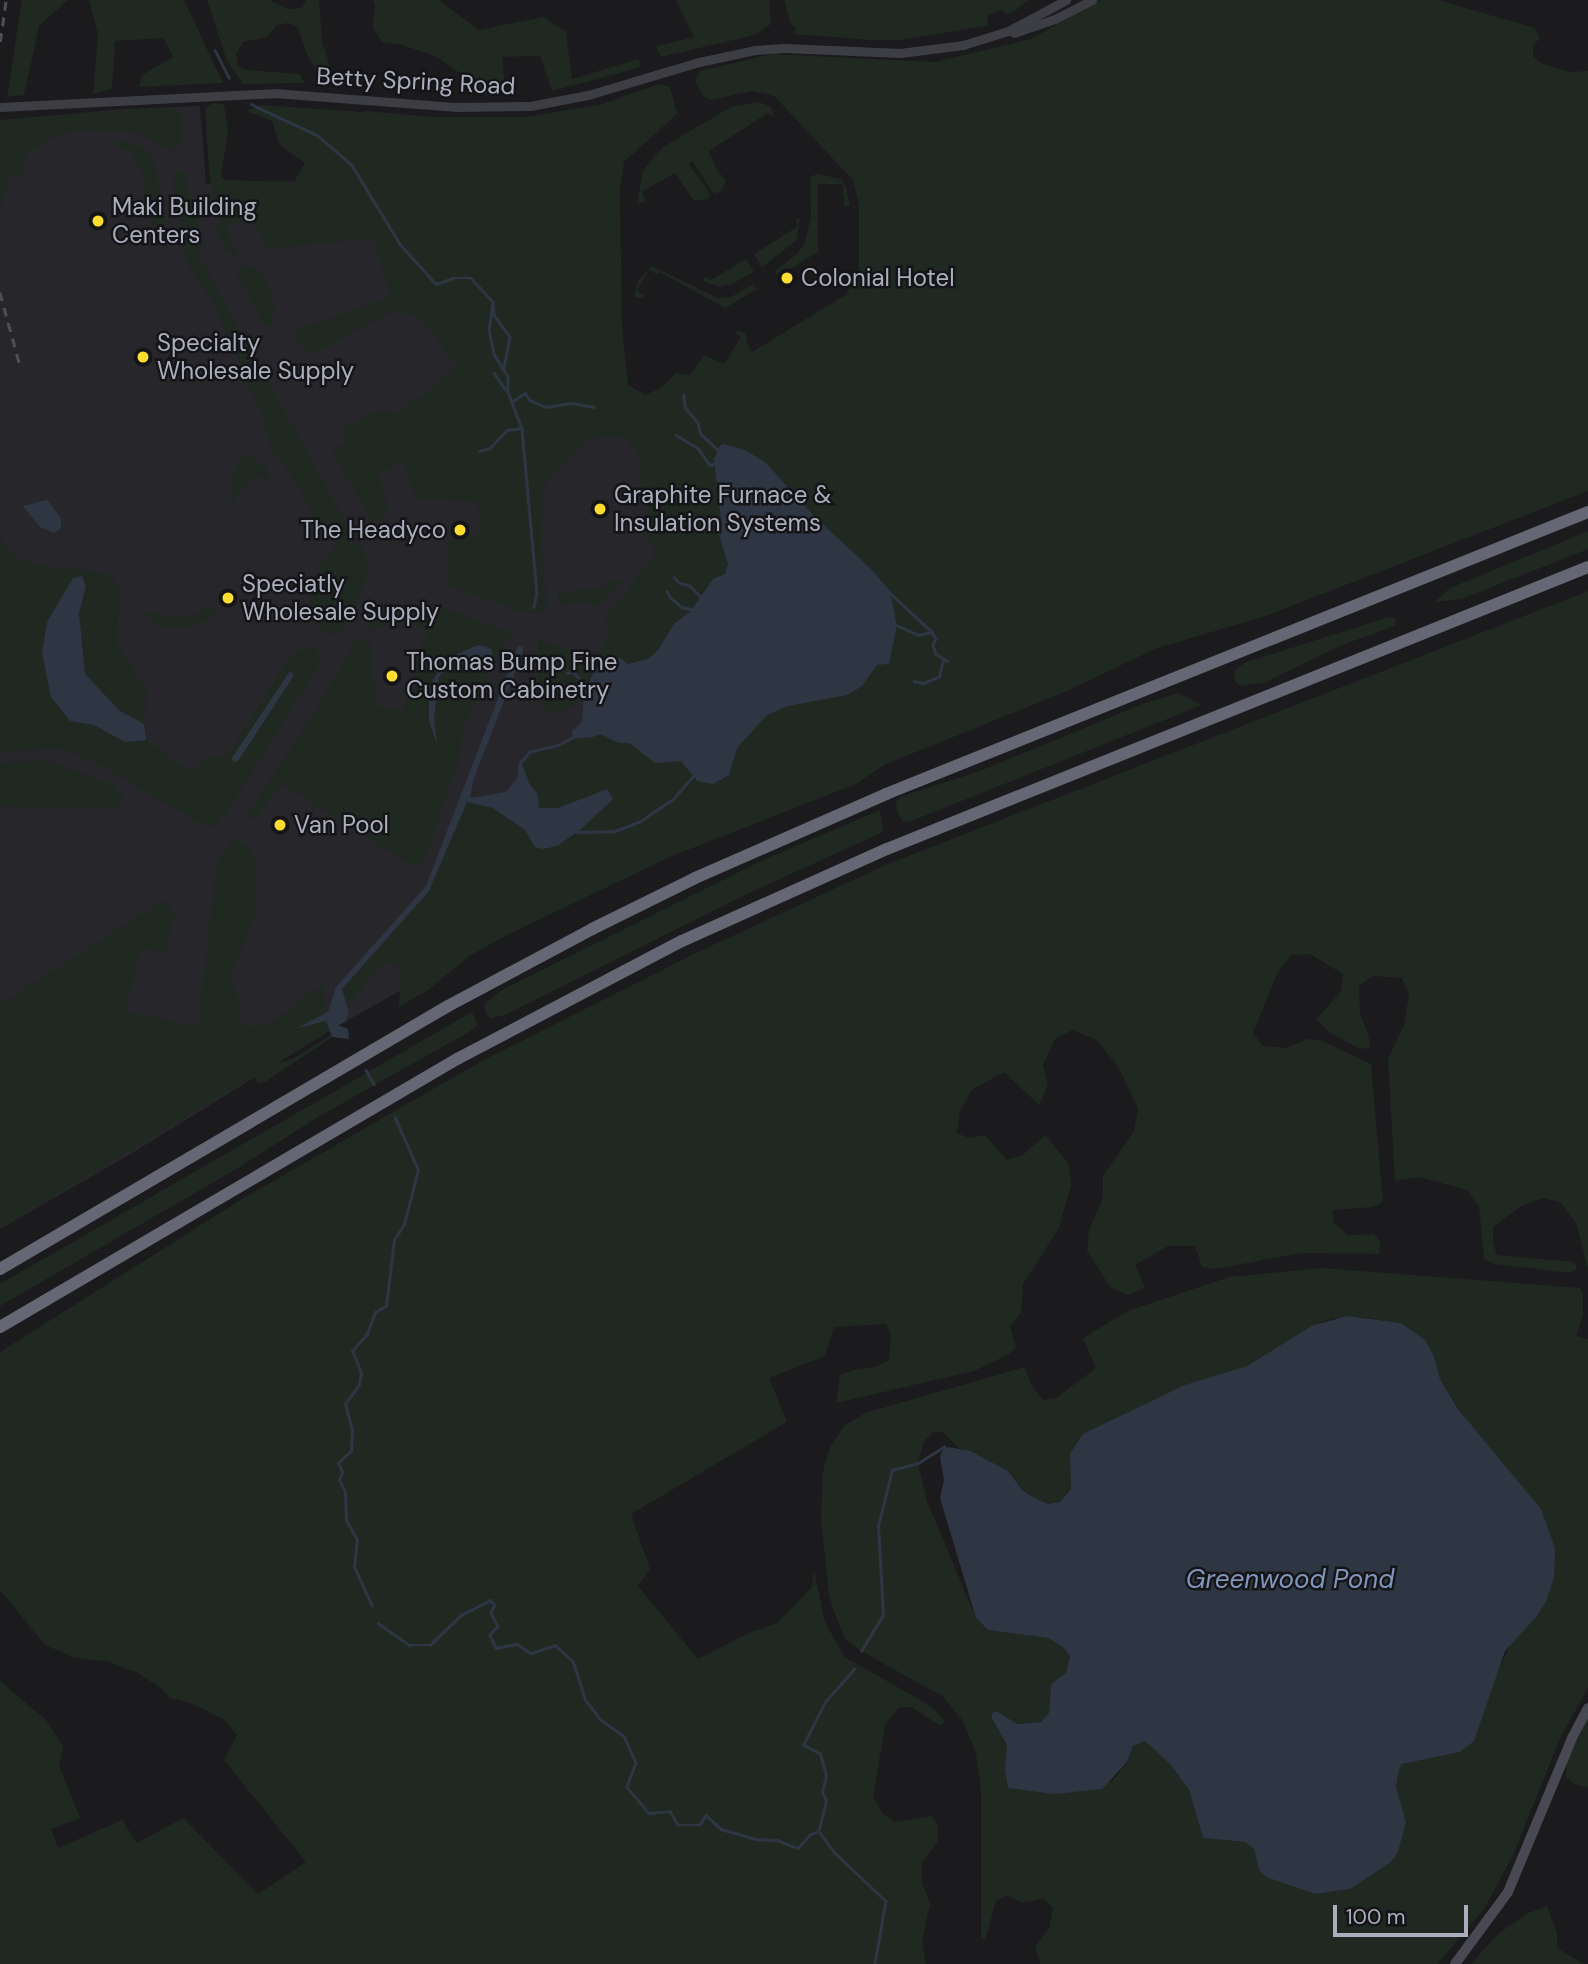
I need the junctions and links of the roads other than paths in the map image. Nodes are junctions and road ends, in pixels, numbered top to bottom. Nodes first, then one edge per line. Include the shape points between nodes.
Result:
1 (1066, 0) edge
2 (1091, 0) edge
3 (989, 38) junction
4 (0, 107) edge
5 (1588, 512) edge
6 (1588, 568) edge
7 (0, 1269) edge
8 (0, 1327) edge
9 (1588, 1708) edge
10 (1455, 1964) edge

1 - 3 street, Betty Spring Road
2 - 3 street, Betty Spring Road via 1043,25
3 - 4 street, Betty Spring Road via 900,53 785,48 745,52 580,97 517,108 274,93
5 - 7 highway via 886,794 685,883 436,1012
6 - 8 highway via 887,849 682,941 446,1065
9 - 10 main road via 1508,1892

